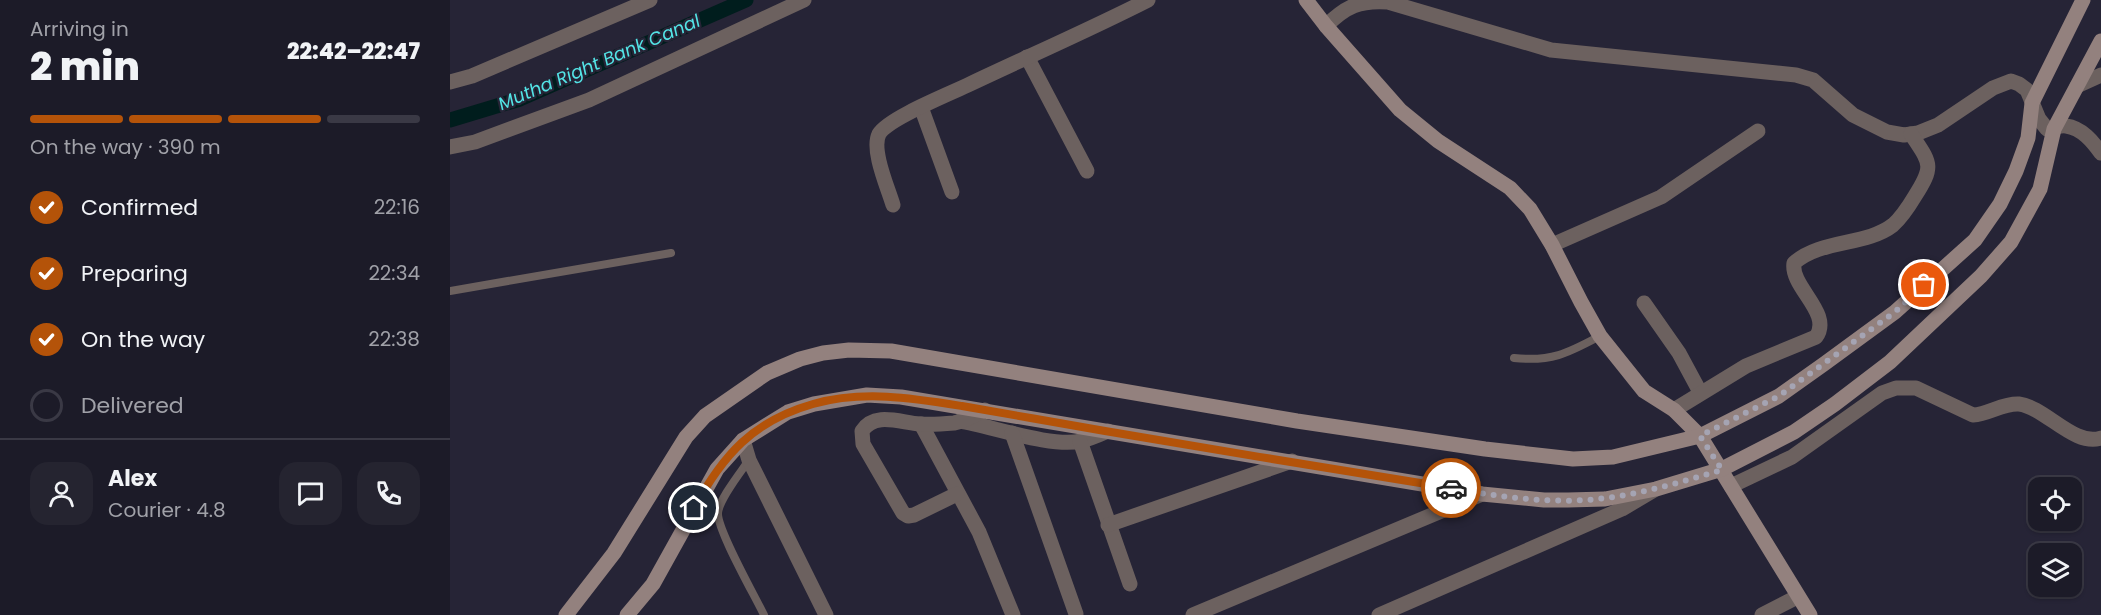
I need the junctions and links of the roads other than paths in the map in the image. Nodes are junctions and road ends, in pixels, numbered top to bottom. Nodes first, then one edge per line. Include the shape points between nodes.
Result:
1 (650, 0) edge
2 (804, 0) edge
3 (1148, 0) edge
4 (1306, 0) edge
5 (2083, 0) edge
6 (1326, 27) junction
7 (2101, 41) edge
8 (1027, 57) junction
9 (2101, 75) edge
10 (450, 82) edge
11 (2077, 87) junction
12 (2032, 102) junction
13 (921, 107) junction
14 (2054, 129) junction
15 (1758, 131) dead end
16 (1911, 134) junction
17 (450, 147) edge
18 (2101, 153) edge
19 (1086, 171) dead end
20 (952, 192) dead end
21 (893, 205) dead end
22 (1552, 245) junction
23 (671, 253) dead end
24 (450, 291) edge
25 (1644, 303) dead end
26 (1600, 336) junction
27 (1514, 358) dead end
28 (1700, 392) junction
29 (985, 410) junction
30 (1674, 410) junction
31 (960, 421) junction
32 (921, 424) junction
33 (1108, 431) junction
34 (1012, 434) junction
35 (1702, 438) junction
36 (2101, 438) edge
37 (743, 440) junction
38 (1080, 441) junction
39 (749, 460) junction
40 (1292, 461) junction
41 (1720, 466) junction
42 (1731, 486) junction
43 (1656, 489) junction
44 (957, 494) junction
45 (1482, 494) junction
46 (1108, 525) junction
47 (1130, 584) dead end
48 (1797, 597) junction
49 (1076, 614) edge
50 (566, 615) edge
51 (627, 615) edge
52 (764, 615) edge
53 (826, 615) edge
54 (1012, 615) edge
55 (1193, 615) edge
56 (1379, 615) edge
57 (1762, 615) edge
58 (1810, 615) edge

1 - 10 street
2 - 17 street via 589,100 475,142
3 - 8 street
4 - 6 street
5 - 12 street
6 - 16 street via 1340,12 1371,0 1402,5 1551,50 1796,75 1813,80 1853,115 1887,132
6 - 22 street via 1400,110 1438,141 1510,188 1530,209
7 - 11 street
8 - 13 street
8 - 19 street
9 - 11 street
11 - 14 street
12 - 14 street via 2042,125
12 - 16 street via 2023,87 2011,81 1993,88 1938,125
12 - 35 street via 2028,138 2016,171 2000,204 1975,240 1895,312 1824,364 1779,396
13 - 20 street
13 - 21 street via 879,134 878,156
14 - 18 street via 2064,126 2084,134
14 - 41 street via 2040,189 2011,242 1981,276 1890,362 1835,404 1794,432
15 - 22 street via 1661,197
16 - 28 street via 1927,158 1928,171 1900,219 1884,231 1828,246 1794,263 1793,273 1818,317 1820,330 1816,337 1746,366
22 - 26 street
23 - 24 lane
25 - 28 street
26 - 27 lane via 1552,358
26 - 30 street via 1644,391
28 - 30 street
29 - 31 street
29 - 33 street
29 - 37 street via 867,395 788,412
30 - 35 street
31 - 32 street
31 - 34 street
32 - 44 street
32 - 44 street via 887,419 872,422 862,431 863,444 899,508 908,516
33 - 38 street
33 - 40 street
34 - 38 street
34 - 49 street
35 - 41 street
35 - 50 street via 1612,457 1573,459 1297,421 891,351 823,353 768,373 705,416 686,437 614,553
36 - 42 street via 2087,439 2021,404 1973,415 1916,388 1896,388 1882,393 1792,457
37 - 39 street
37 - 51 street via 717,469 653,584
38 - 46 street
39 - 52 lane via 718,512 727,541
39 - 53 street
40 - 45 street
40 - 46 street
41 - 42 street
41 - 43 street
42 - 48 street
43 - 45 street via 1605,499 1544,500
43 - 56 street via 1622,509
44 - 54 street via 979,532
45 - 55 street
46 - 47 street
48 - 57 street
48 - 58 street

